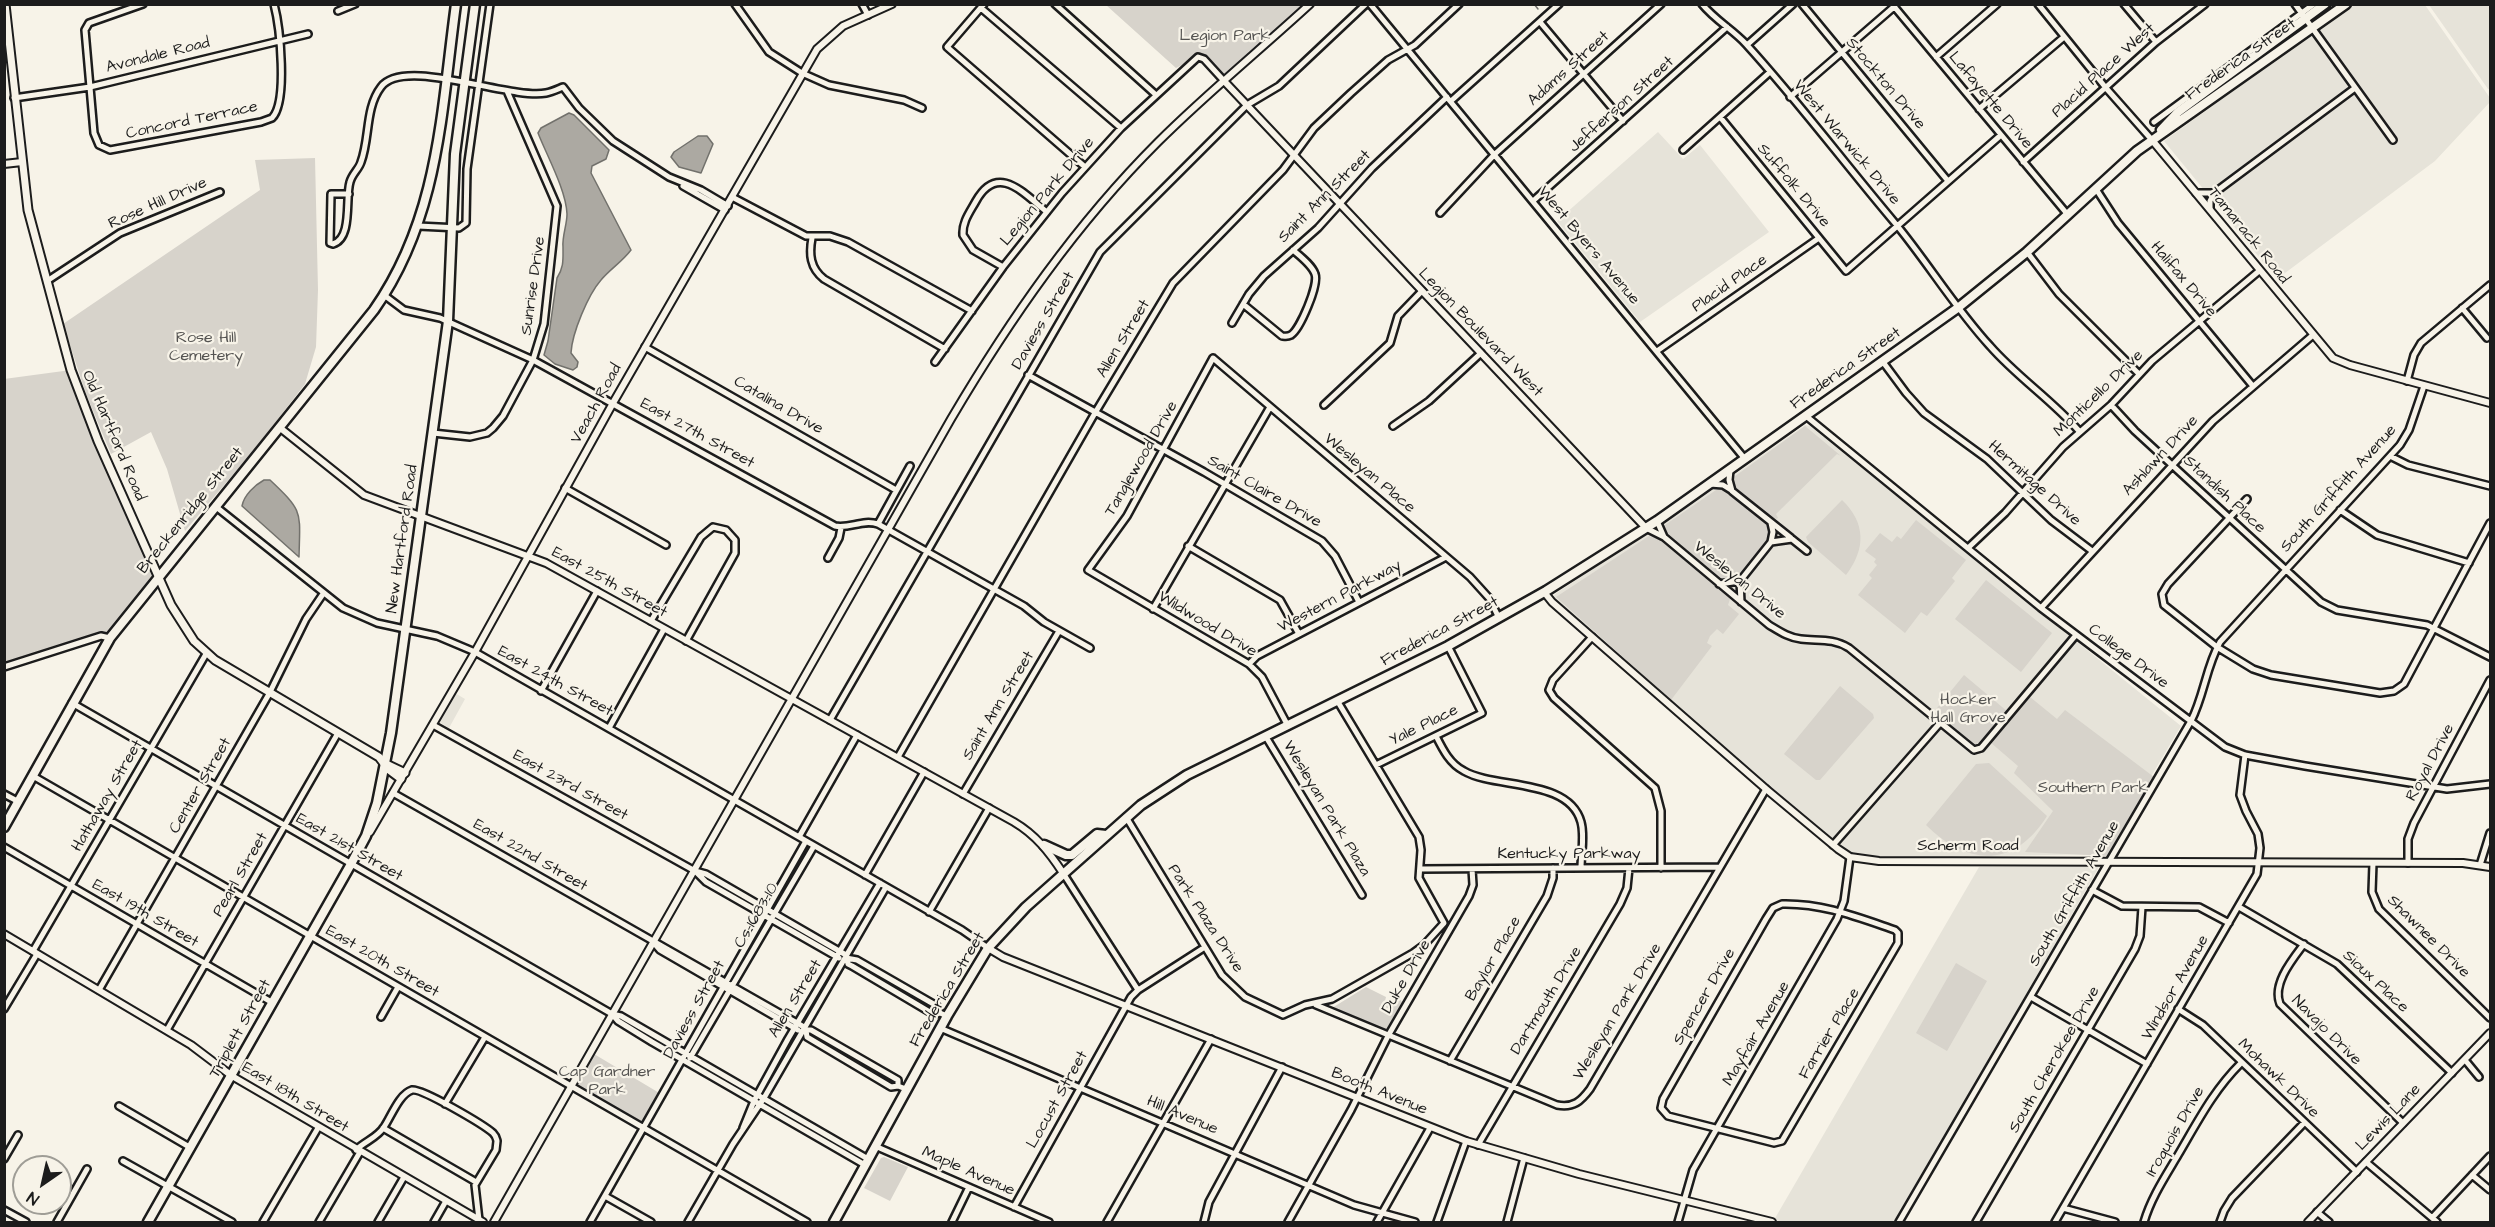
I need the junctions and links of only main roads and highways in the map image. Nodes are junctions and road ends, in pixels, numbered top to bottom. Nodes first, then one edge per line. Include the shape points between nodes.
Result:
1 (5, 4) edge
2 (456, 4) edge
3 (475, 4) edge
4 (2325, 4) edge
5 (2346, 4) edge
6 (2152, 140) junction
7 (158, 576) junction
8 (386, 764) junction
9 (403, 776) road end
10 (4, 828) edge
11 (1106, 835) junction
12 (1044, 845) road end
13 (359, 850) joint
14 (148, 1222) edge
15 (834, 1222) edge

1 - 7 main road, Old Hartford Road via 28,210 63,345 79,396
2 - 7 main road, Breckenridge Street via 430,182 404,260 384,295
3 - 8 main road, New Hartford Road via 455,154 448,321
4 - 6 main road, Frederica Street via 2178,112
5 - 6 main road, Frederica Street
6 - 11 main road, Frederica Street via 1959,307 1657,521 1448,646 1177,781
7 - 8 main road, Old Hartford Road via 188,634 206,654
7 - 10 main road, Breckenridge Street via 110,638
8 - 9 main road, Old Hartford Road
8 - 13 main road, New Hartford Road via 377,803
11 - 12 main road via 1097,834 1072,855
11 - 15 main road, Frederica Street via 1011,921 988,948 943,1014 940,1028 902,1088
13 - 14 main road, Triplett Street

